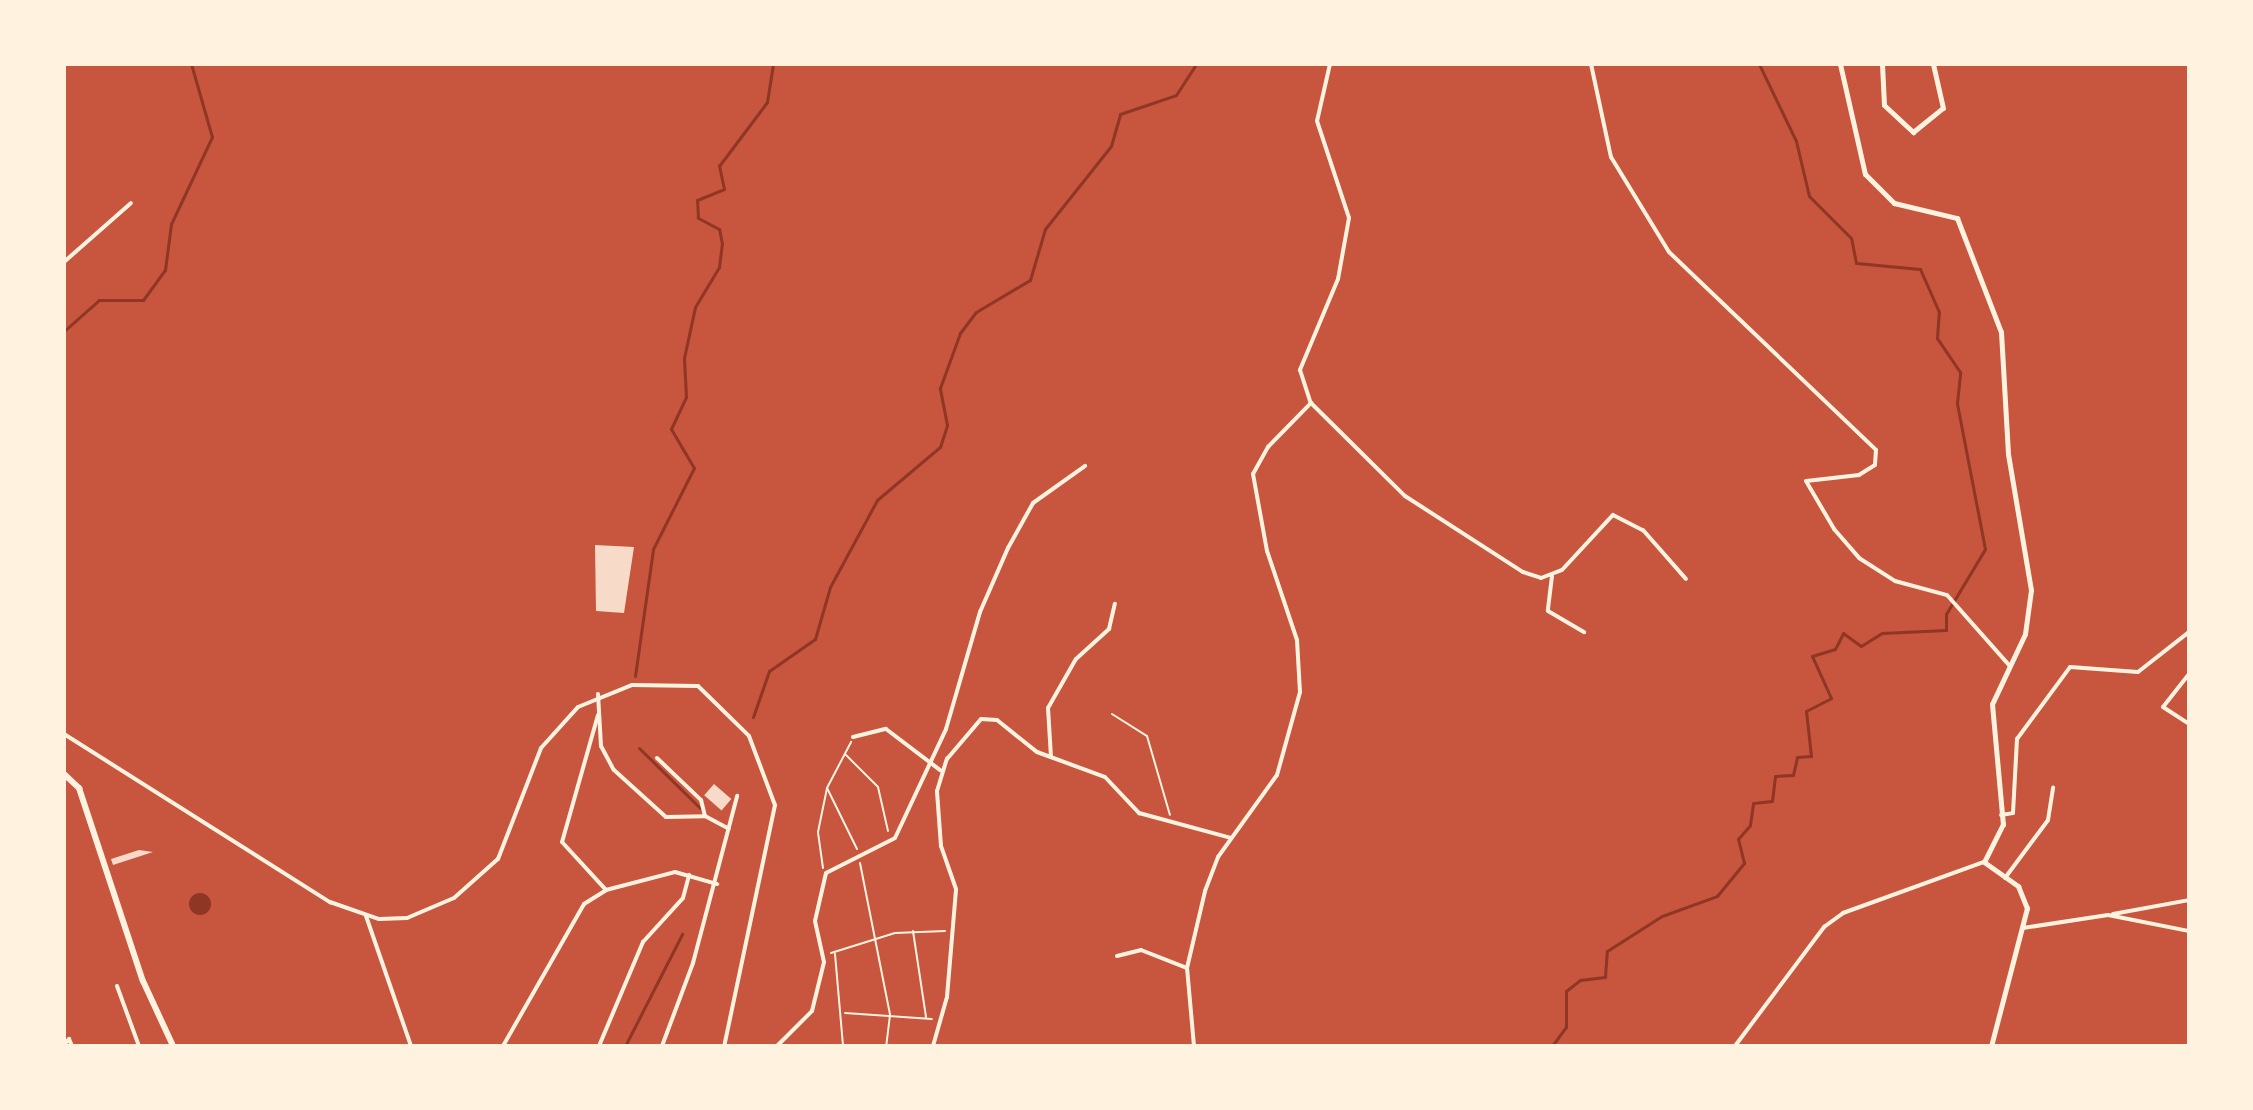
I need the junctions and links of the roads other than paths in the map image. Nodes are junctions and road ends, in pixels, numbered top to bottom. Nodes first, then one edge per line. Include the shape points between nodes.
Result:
1 (1330, 64) edge
2 (1591, 64) edge
3 (1840, 64) edge
4 (1882, 64) edge
5 (1933, 64) edge
6 (131, 203) dead end
7 (64, 262) edge
8 (1311, 403) junction
9 (1085, 466) dead end
10 (1552, 576) junction
11 (1686, 579) dead end
12 (1115, 604) dead end
13 (1584, 632) dead end
14 (2189, 632) edge
15 (2009, 665) junction
16 (2189, 674) edge
17 (598, 694) junction
18 (598, 715) junction
19 (2189, 724) edge
20 (64, 734) edge
21 (853, 737) road end
22 (1051, 757) junction
23 (657, 758) dead end
24 (929, 764) junction
25 (940, 770) junction
26 (64, 774) edge
27 (2053, 787) dead end
28 (737, 796) dead end
29 (2001, 815) junction
30 (705, 816) junction
31 (729, 829) junction
32 (1231, 838) junction
33 (1984, 862) junction
34 (689, 875) junction
35 (2005, 878) junction
36 (717, 884) junction
37 (606, 890) junction
38 (2189, 900) edge
39 (2108, 915) junction
40 (366, 916) junction
41 (2023, 928) junction
42 (2189, 931) edge
43 (1117, 956) dead end
44 (1187, 968) junction
45 (117, 986) dead end
46 (64, 1045) edge
47 (72, 1046) edge
48 (139, 1046) edge
49 (173, 1046) edge
50 (411, 1046) edge
51 (503, 1046) edge
52 (599, 1046) edge
53 (662, 1046) edge
54 (724, 1046) edge
55 (777, 1046) edge
56 (933, 1046) edge
57 (1194, 1046) edge
58 (1735, 1046) edge
59 (1991, 1046) edge

1 - 8 street via 1317,121 1349,218 1327,312 1300,370
2 - 15 street via 1611,157 1669,252 1876,450 1869,470 1848,478 1811,475 1807,490 1850,551 1895,581 1947,595
3 - 15 street via 1865,174 1894,203 1957,218 2001,332 2008,454 2031,590 2025,634
4 - 5 street via 1884,105 1913,132 1943,108
6 - 7 street
8 - 10 street via 1429,514 1506,564
8 - 32 street via 1268,447 1253,474 1267,551 1297,640 1300,692 1277,775
9 - 24 street via 1033,503 1008,548
10 - 11 street via 1613,515 1643,530
10 - 13 street via 1548,611
12 - 22 street via 1109,629 1076,659 1048,708
14 - 29 street via 2138,672 2070,667 2017,739 2013,813
15 - 29 street via 1992,704
16 - 19 street via 2163,698 2172,719
17 - 18 street
17 - 40 street via 564,718 541,748 506,843 486,873 422,914
17 - 54 street via 657,682 698,686 749,736 774,791 771,848
18 - 30 street via 605,757 658,812 674,819
18 - 37 street via 562,842
20 - 40 street via 310,891
21 - 24 street via 886,729
22 - 25 street via 986,717
22 - 32 street via 1105,777 1139,813
23 - 30 street via 701,800
24 - 25 street
24 - 55 street via 886,844 861,849 826,873 815,921 822,950 812,1011
25 - 56 street via 938,828 956,889 941,1020
26 - 49 main road via 79,788 143,981
27 - 35 street via 2048,820
28 - 31 street
29 - 33 street
30 - 31 street
31 - 36 street
32 - 44 street via 1205,891
33 - 35 street
33 - 58 street via 1843,913 1824,927
34 - 36 street
34 - 37 street
34 - 52 street via 683,898 643,942
35 - 41 street via 2026,900
36 - 53 street
37 - 51 street via 584,904
38 - 39 street
39 - 41 street
39 - 42 street
40 - 50 street
41 - 59 street
43 - 44 street via 1141,950
44 - 57 street
45 - 48 street
46 - 47 street via 69,1039

